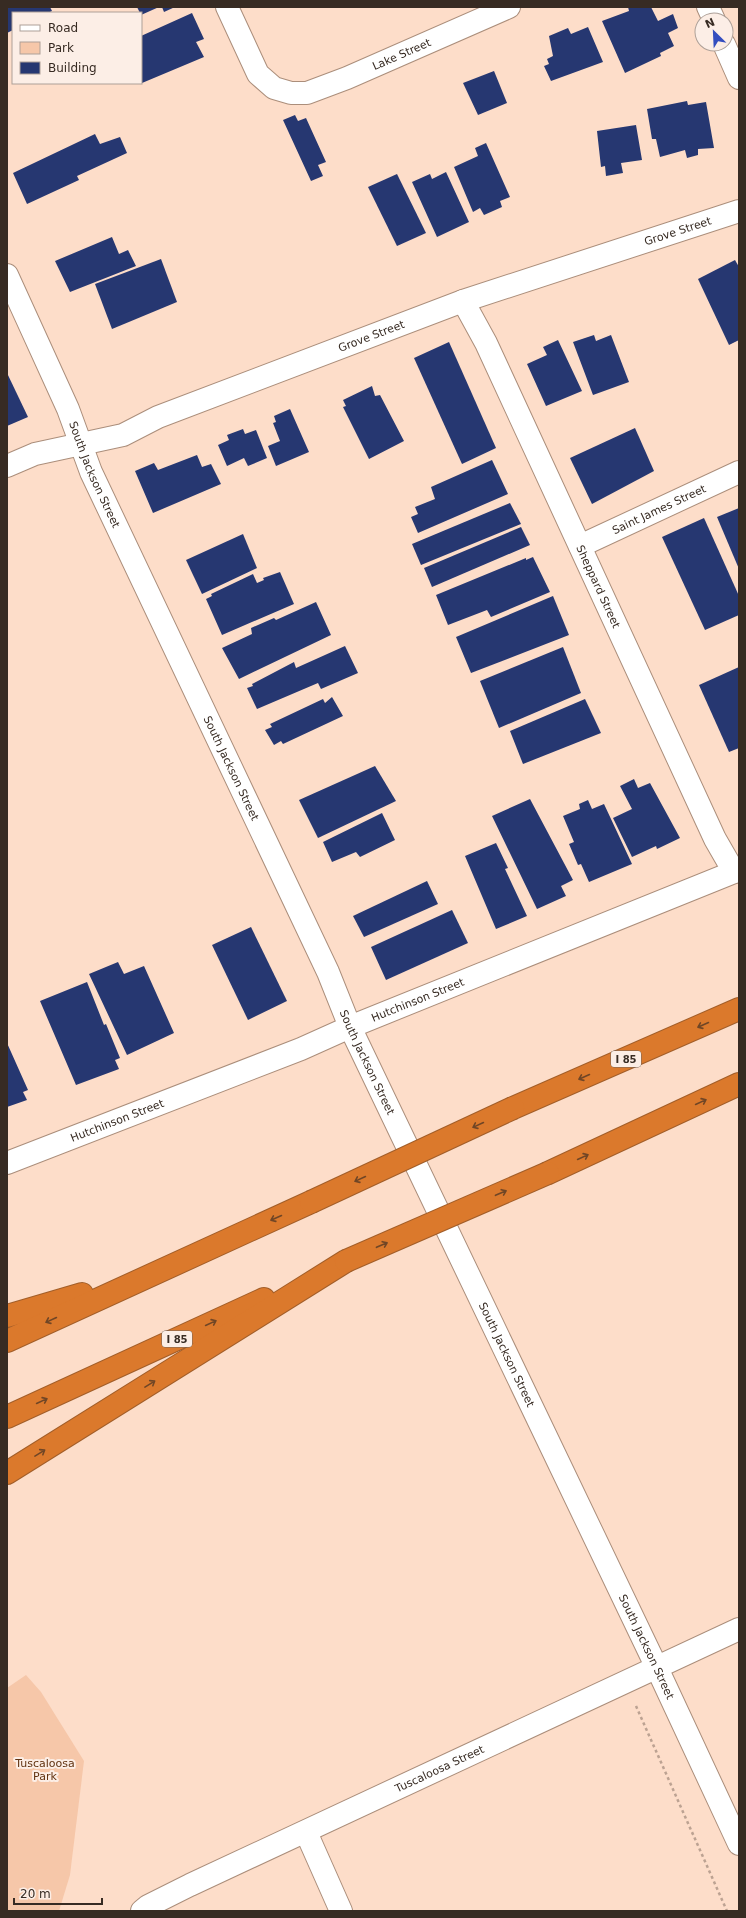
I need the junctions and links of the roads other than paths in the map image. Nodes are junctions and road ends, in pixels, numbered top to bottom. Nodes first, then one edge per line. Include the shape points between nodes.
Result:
1 (227, 7) edge
2 (510, 7) edge
3 (728, 52) edge
4 (739, 78) edge
5 (739, 211) edge
6 (7, 275) edge
7 (463, 301) junction
8 (80, 443) junction
9 (7, 466) edge
10 (739, 472) edge
11 (580, 546) junction
12 (737, 871) edge
13 (739, 1009) edge
14 (350, 1027) junction
15 (739, 1084) edge
16 (7, 1163) edge
17 (346, 1260) junction
18 (163, 1269) junction
19 (7, 1316) edge
20 (7, 1341) edge
21 (7, 1417) edge
22 (7, 1473) edge
23 (739, 1629) edge
24 (657, 1668) junction
25 (306, 1832) junction
26 (739, 1844) edge
27 (142, 1911) edge
28 (342, 1911) edge

1 - 2 street, Lake Street via 258,74 274,88 291,93 307,93 347,78
3 - 4 street
5 - 7 street, Grove Street
6 - 8 street, South Jackson Street via 68,410
7 - 8 street, Grove Street via 158,416 123,435
7 - 11 street, Sheppard Street via 486,343
8 - 9 street, Grove Street via 35,454
8 - 14 street, South Jackson Street via 91,472 328,972
10 - 11 street, Saint James Street
11 - 12 street, Sheppard Street via 715,839
12 - 14 street, Hutchinson Street
13 -> 18 highway, I 85, bridge via 513,1108
14 - 16 street, Hutchinson Street via 301,1049
14 - 24 street, South Jackson Street
17 -> 15 highway, I 85, bridge via 548,1173
21 -> 17 highway, I 85
22 -> 17 highway
18 - 19 highway
18 -> 20 highway, I 85
23 - 24 street, Tuscaloosa Street
24 - 25 street, Tuscaloosa Street
24 - 26 street, South Jackson Street
25 - 27 street, Tuscaloosa Street via 190,1885
25 - 28 street

